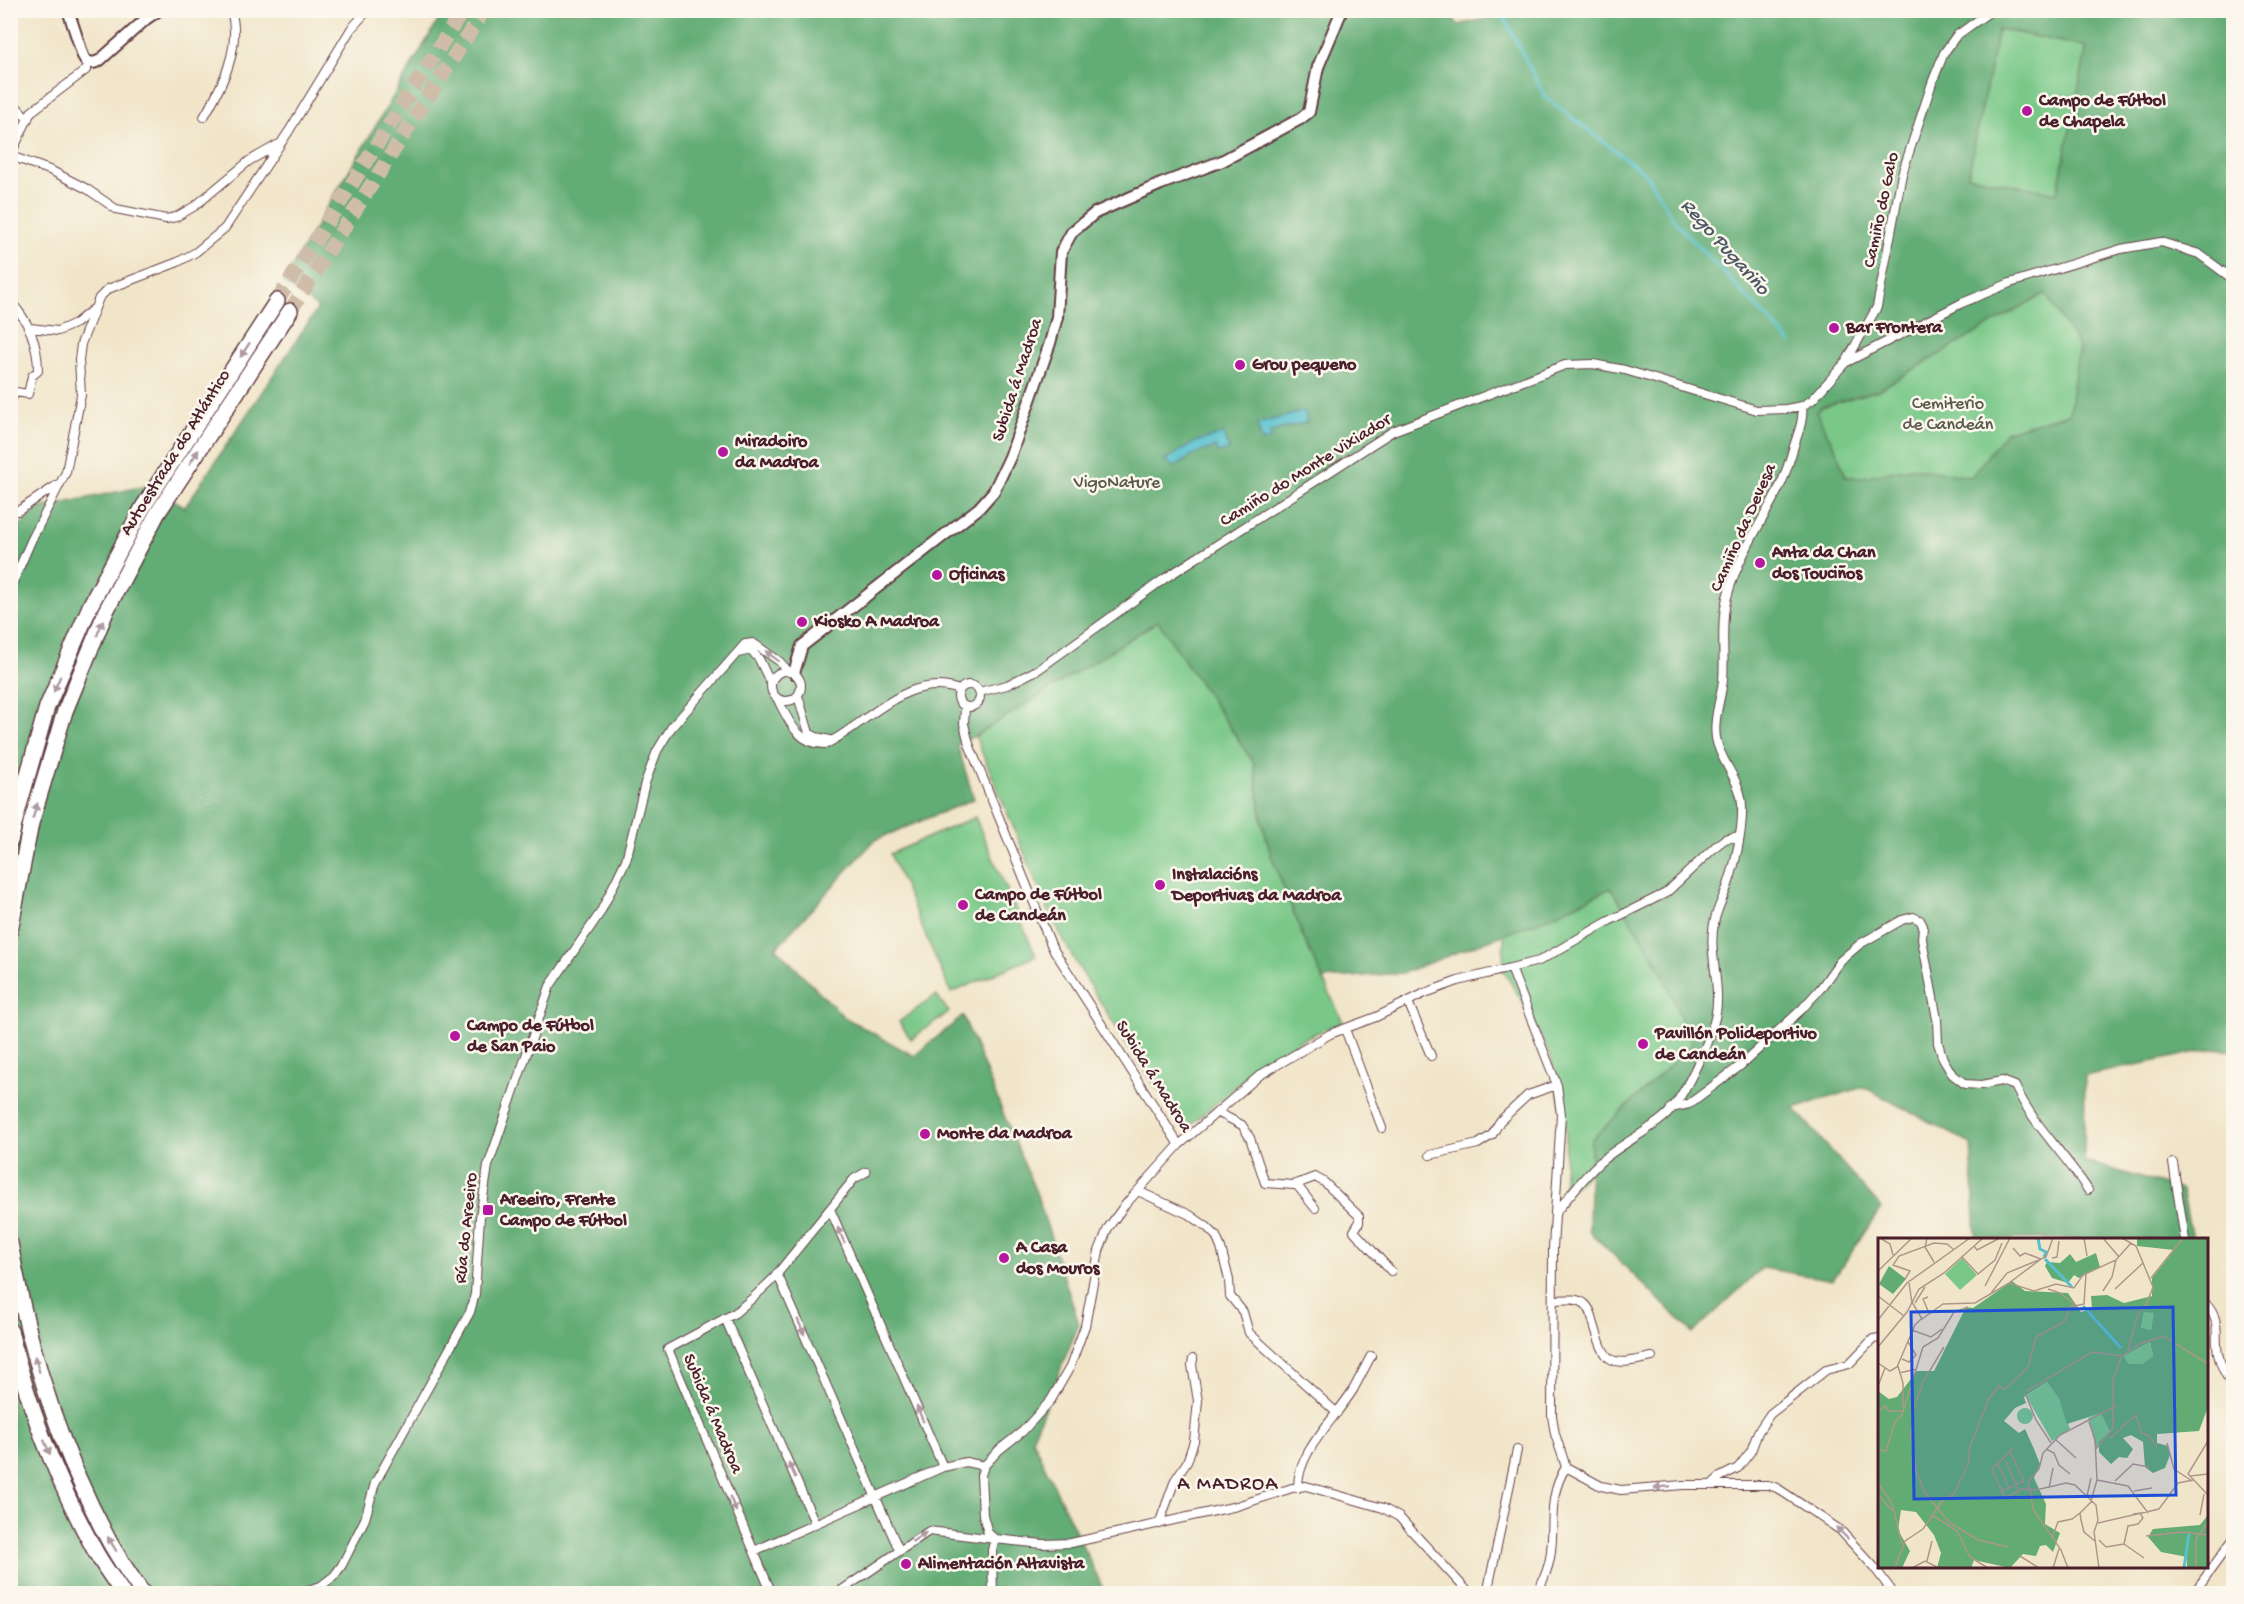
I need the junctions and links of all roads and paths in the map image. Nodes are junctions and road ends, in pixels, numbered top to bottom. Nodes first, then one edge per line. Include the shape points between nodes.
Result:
1 (68, 10) edge
2 (231, 10) edge
3 (368, 10) edge
4 (1342, 10) edge
5 (1992, 10) edge
6 (158, 11) edge
7 (89, 63) junction
8 (10, 100) edge
9 (204, 117) dead end
10 (28, 118) junction
11 (281, 143) junction
12 (11, 156) edge
13 (2234, 280) edge
14 (10, 301) edge
15 (277, 301) tunnel mouth
16 (93, 309) junction
17 (290, 311) tunnel mouth
18 (30, 328) junction
19 (1845, 363) junction
20 (10, 401) edge
21 (1802, 406) junction
22 (61, 482) junction
23 (10, 511) edge
24 (10, 589) edge
25 (737, 653) junction
26 (791, 672) junction
27 (771, 684) junction
28 (959, 690) junction
29 (980, 692) junction
30 (798, 696) junction
31 (777, 698) junction
32 (965, 707) junction
33 (834, 740) junction
34 (1739, 836) junction
35 (10, 841) edge
36 (10, 930) edge
37 (1511, 968) junction
38 (1408, 1002) junction
39 (1345, 1029) junction
40 (1431, 1056) dead end
41 (1557, 1085) junction
42 (1671, 1108) junction
43 (1217, 1112) junction
44 (1382, 1128) dead end
45 (1179, 1145) junction
46 (1430, 1155) dead end
47 (2173, 1163) dead end
48 (866, 1172) dead end
49 (1296, 1184) junction
50 (2088, 1190) dead end
51 (1138, 1191) junction
52 (1315, 1208) dead end
53 (830, 1209) junction
54 (1556, 1212) junction
55 (2185, 1238) edge
56 (10, 1244) edge
57 (1391, 1271) dead end
58 (777, 1273) junction
59 (1553, 1300) junction
60 (2208, 1306) edge
61 (725, 1318) junction
62 (10, 1331) edge
63 (1878, 1339) edge
64 (1371, 1356) dead end
65 (1652, 1357) dead end
66 (1193, 1359) dead end
67 (2234, 1388) edge
68 (1336, 1413) junction
69 (1516, 1450) dead end
70 (984, 1466) junction
71 (943, 1467) junction
72 (1566, 1467) junction
73 (1711, 1485) junction
74 (1298, 1488) junction
75 (876, 1497) junction
76 (815, 1523) junction
77 (1159, 1524) junction
78 (2234, 1538) edge
79 (995, 1539) junction
80 (899, 1550) junction
81 (754, 1551) junction
82 (1877, 1565) edge
83 (1879, 1568) edge
84 (123, 1593) edge
85 (143, 1593) edge
86 (294, 1593) edge
87 (772, 1593) edge
88 (836, 1593) edge
89 (993, 1593) edge
90 (1470, 1593) edge
91 (1487, 1593) edge
92 (1537, 1593) edge
93 (1894, 1593) edge
94 (2193, 1593) edge

1 - 7 street
2 - 9 street via 235,36 226,74
3 - 11 street via 346,37
4 - 26 street, Subida á Madroa via 1318,67 1309,112 1222,161 1095,213 1072,232 1061,252 1057,317 1050,343 994,491 979,508 802,646
5 - 19 street, Camiño do Galo via 1956,36 1941,59 1902,174 1876,307
6 - 7 street via 99,61
7 - 10 street via 86,70
8 - 10 street
10 - 12 street
11 - 12 street via 249,161 195,206 176,218 166,219 116,209 52,171
11 - 16 street via 225,228 178,262 108,289
13 - 19 street via 2199,254 2161,242 2121,249 2010,283
14 - 18 street
15 -> 35 highway, Autoestrada do Atlántico via 143,507 91,604 47,707
16 - 18 street via 58,331
16 - 22 street via 81,344 81,395
36 -> 17 highway, Autoestrada do Atlántico via 31,823 65,711 107,609 157,514
18 - 20 street via 38,371 32,376 28,394 16,392
19 - 21 street
21 - 29 street, Camiño do Monte Vixiador via 1757,410 1625,370 1593,364 1565,365 1393,431 1164,579 1039,669 1007,685
21 - 34 street, Camiño da Devesa via 1786,472 1747,549 1725,607 1723,679 1716,736 1742,802
22 - 23 street via 18,512
22 - 24 street
26 -> 25 street via 753,643 745,644
25 - 27 street via 751,650
25 - 86 street, Rúa do Areeiro via 671,728 657,751 626,860 600,912 550,986 488,1166 475,1294 460,1331 380,1473 365,1519 342,1565 321,1586
26 - 27 street via 779,673
26 - 30 street via 800,681
27 - 31 street
28 - 29 street via 970,685
28 - 32 street, Subida á Madroa via 957,698
28 - 33 street via 940,685 915,689
29 - 32 street via 977,704
30 - 31 street via 789,701
30 - 33 street via 809,733
31 - 33 street via 795,731 804,739 817,744
32 - 45 street, Subida á Madroa via 969,744 1052,947
34 - 37 street via 1716,846 1666,893 1539,961
34 - 42 street, Camiño da Devesa via 1732,872 1715,917 1714,1022 1699,1060
37 - 38 street via 1458,981
37 - 41 street
38 - 39 street
38 - 40 street
39 - 43 street via 1260,1075
39 - 44 street
41 - 46 street via 1528,1095 1500,1121 1492,1135 1478,1144
41 - 54 street via 1561,1114
42 - 50 street via 1689,1104 1740,1066 1802,1009 1840,961 1860,944 1913,917 1923,926 1938,1043 1952,1074 1965,1084 2002,1081 2015,1086 2025,1108
42 - 54 street, Camiño da Devesa via 1597,1165
43 - 45 street
43 - 49 street via 1242,1125 1265,1183
45 - 51 street, Subida á Madroa
47 - 55 street
48 - 53 street, Subida á Madroa via 854,1179
49 - 52 street
49 - 57 street via 1315,1177 1324,1182 1359,1216 1354,1231
51 - 68 street via 1207,1227 1218,1242 1230,1296 1243,1312 1249,1333
51 - 70 street, Subida á Madroa via 1108,1228 1099,1251 1085,1326 1070,1368 1041,1413
53 - 58 street, Subida á Madroa
71 -> 53 street
54 - 59 street
85 -> 56 highway via 109,1540 57,1428 20,1302
58 - 61 street, Subida á Madroa
58 -> 75 street
59 - 65 street via 1585,1303 1606,1358 1627,1362
59 - 72 street via 1552,1416
60 - 67 street via 2215,1314 2217,1352
76 -> 61 street
61 -> 81 street, Subida á Madroa via 672,1345 668,1354
62 -> 84 highway via 46,1445 93,1548
63 - 73 street via 1849,1364 1826,1370 1770,1414 1738,1468
64 - 68 street
66 - 77 street via 1198,1401 1194,1441
68 - 74 street via 1306,1455
69 - 91 street
70 - 71 street via 966,1462
70 - 79 street via 983,1515 988,1533
71 - 75 street
73 -> 72 street via 1614,1489
72 - 92 street via 1554,1492 1550,1559
82 -> 73 street via 1832,1523 1777,1488 1760,1484
74 - 77 street
74 - 90 street via 1306,1486 1398,1516
75 - 76 street
75 - 80 street
76 - 81 street
77 - 79 street via 1071,1543
78 - 94 street
80 -> 79 street via 928,1531
79 - 89 street
80 - 88 street
81 - 87 street, Subida á Madroa
83 - 93 street

